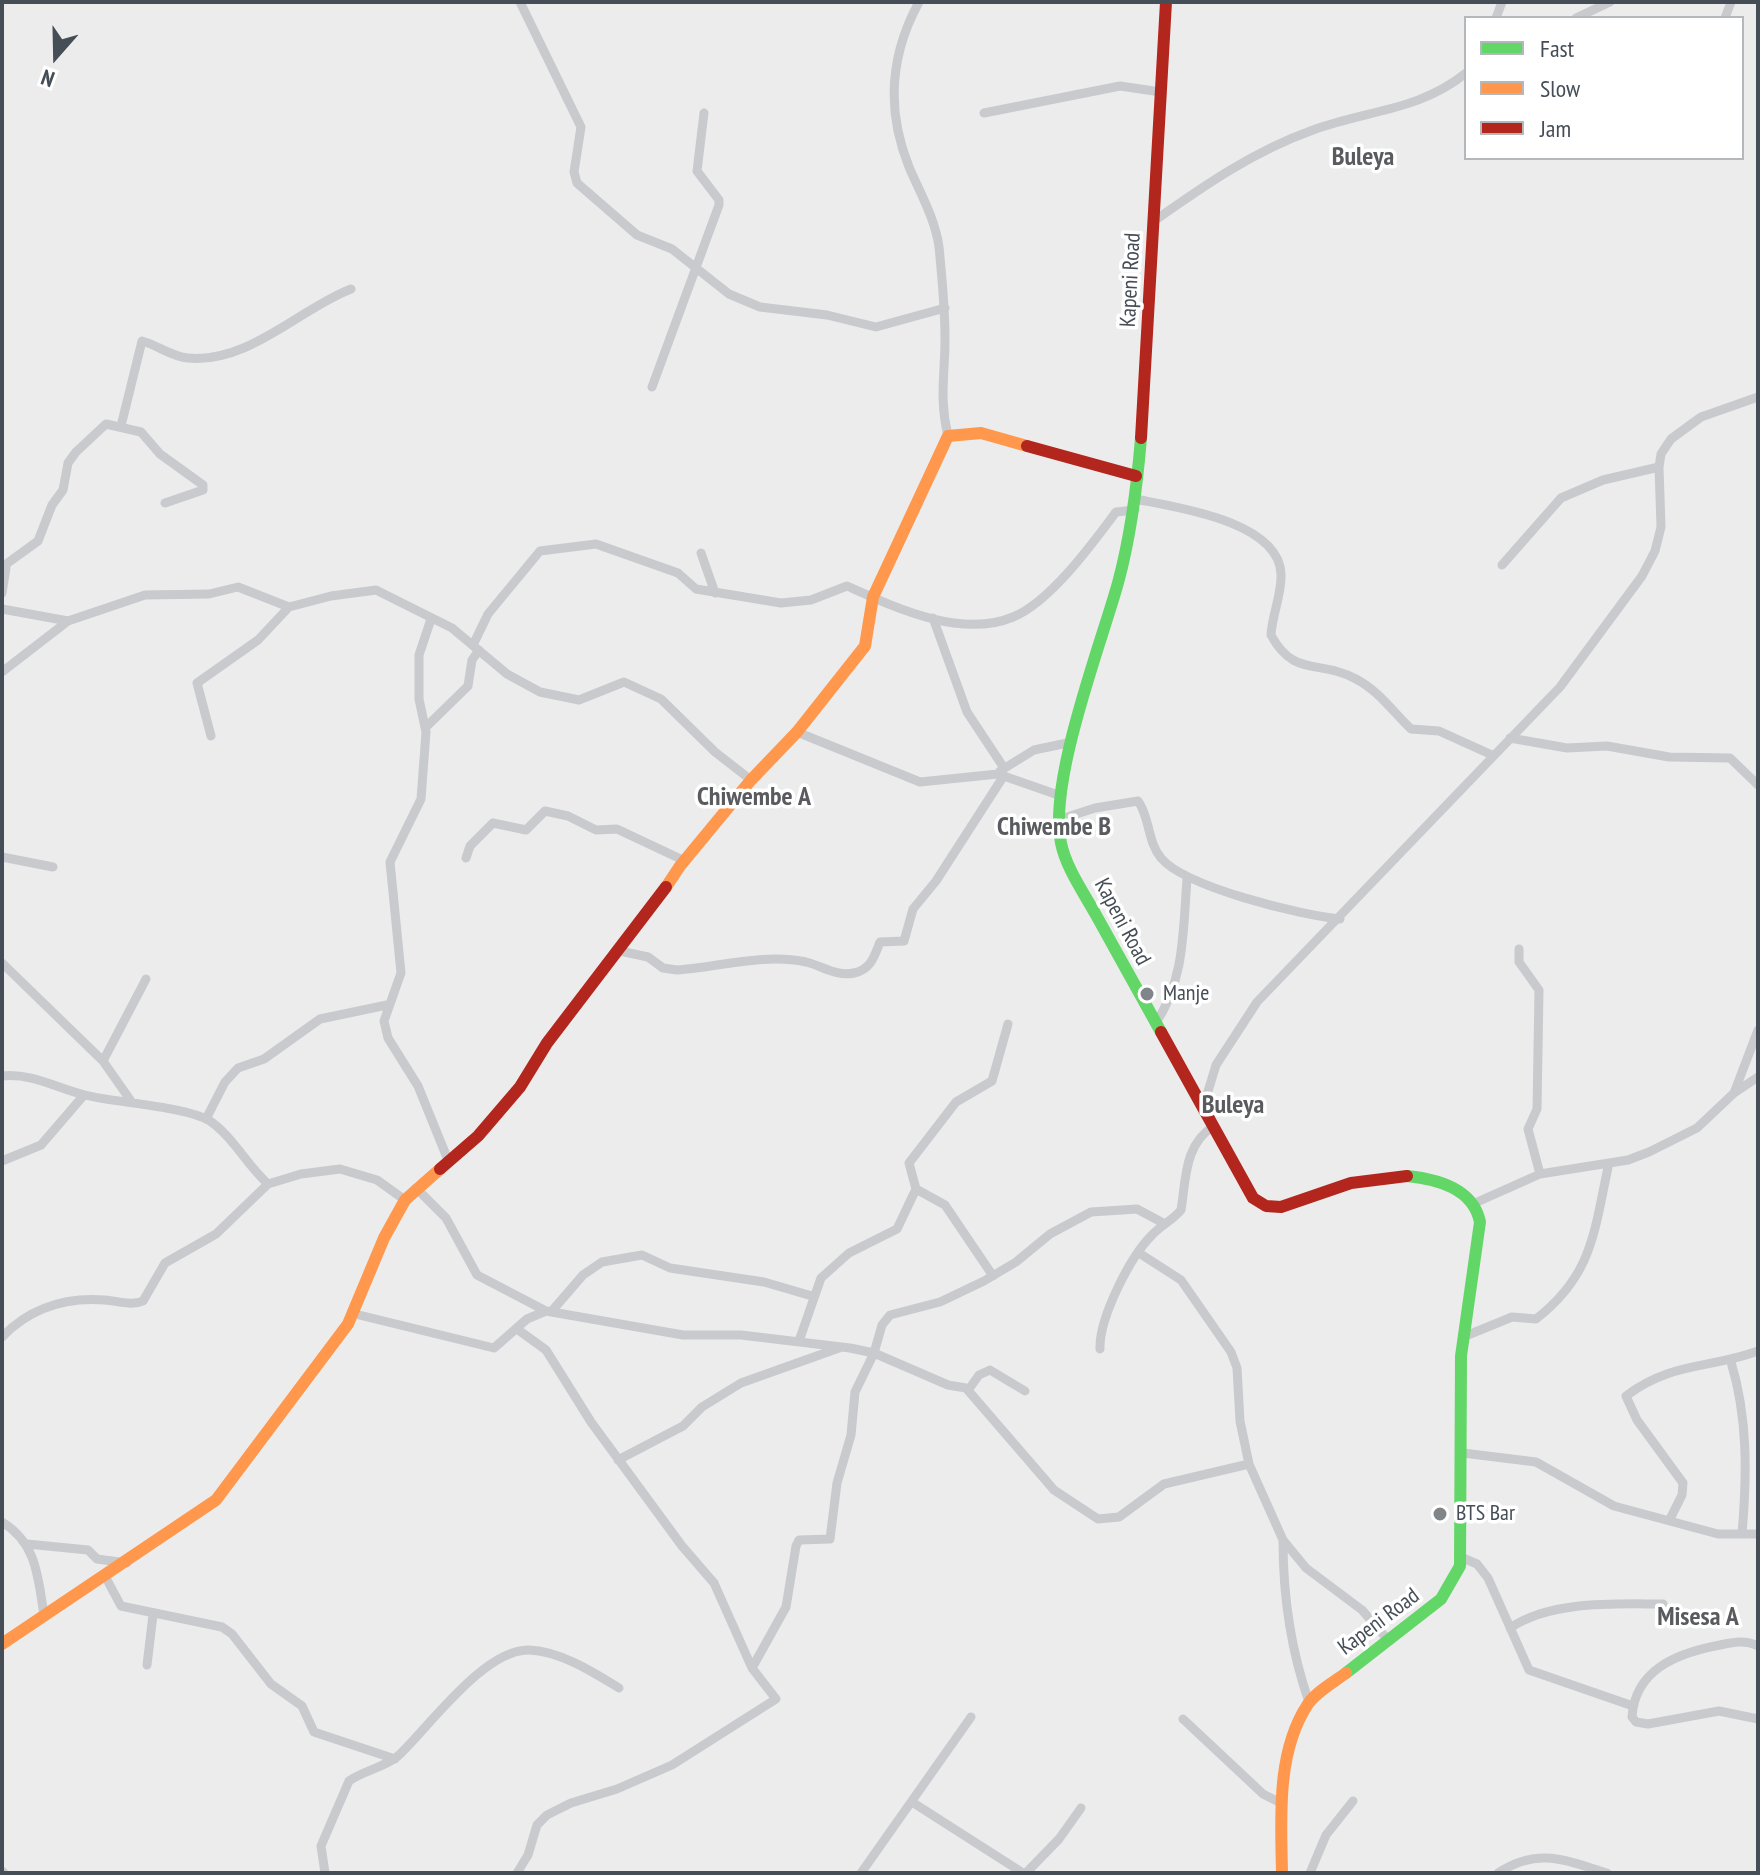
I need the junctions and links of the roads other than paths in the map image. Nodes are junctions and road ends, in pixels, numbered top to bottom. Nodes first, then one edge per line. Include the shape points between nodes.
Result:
1 (520, 2) edge
2 (919, 2) edge
3 (1166, 2) edge
4 (1610, 2) edge
5 (1580, 16) edge
6 (1464, 74) edge
7 (1161, 92) junction
8 (704, 113) dead end
9 (984, 113) dead end
10 (1154, 221) junction
11 (694, 264) junction
12 (351, 289) dead end
13 (945, 308) junction
14 (652, 387) dead end
15 (1758, 397) edge
16 (121, 426) junction
17 (948, 436) junction
18 (1659, 467) junction
19 (1136, 476) junction
20 (165, 503) dead end
21 (1135, 504) junction
22 (701, 553) dead end
23 (1502, 565) dead end
24 (4, 567) edge
25 (2, 593) edge
26 (715, 593) junction
27 (873, 597) junction
28 (289, 607) junction
29 (2, 609) edge
30 (933, 618) junction
31 (431, 619) junction
32 (68, 621) junction
33 (476, 648) junction
34 (2, 672) edge
35 (425, 728) junction
36 (797, 732) junction
37 (211, 736) dead end
38 (1510, 738) junction
39 (1072, 742) junction
40 (1492, 755) junction
41 (1002, 773) junction
42 (751, 780) junction
43 (1758, 785) edge
44 (1061, 796) junction
45 (1058, 820) junction
46 (2, 857) edge
47 (466, 858) dead end
48 (685, 861) junction
49 (53, 867) dead end
50 (1187, 879) junction
51 (1340, 919) junction
52 (1519, 949) dead end
53 (620, 951) junction
54 (2, 963) edge
55 (146, 979) dead end
56 (387, 1005) junction
57 (1008, 1024) dead end
58 (1155, 1024) junction
59 (1758, 1030) edge
60 (103, 1061) junction
61 (2, 1076) edge
62 (1758, 1077) edge
63 (1734, 1093) junction
64 (84, 1095) junction
65 (131, 1101) junction
66 (1203, 1108) junction
67 (206, 1119) junction
68 (1214, 1126) junction
69 (448, 1160) junction
70 (2, 1161) edge
71 (1609, 1163) junction
72 (1540, 1174) junction
73 (268, 1184) junction
74 (416, 1188) junction
75 (916, 1189) junction
76 (405, 1200) junction
77 (1475, 1203) junction
78 (1165, 1224) junction
79 (1139, 1253) junction
80 (993, 1276) junction
81 (812, 1296) junction
82 (549, 1311) junction
83 (355, 1314) junction
84 (517, 1329) junction
85 (2, 1337) edge
86 (1463, 1337) junction
87 (799, 1341) junction
88 (850, 1348) junction
89 (1100, 1349) dead end
90 (1758, 1351) edge
91 (874, 1353) junction
92 (1731, 1362) junction
93 (969, 1389) junction
94 (1025, 1391) dead end
95 (1463, 1453) junction
96 (618, 1460) junction
97 (1746, 1463) junction
98 (1758, 1463) edge
99 (1249, 1464) junction
100 (1670, 1519) junction
101 (2, 1522) edge
102 (1742, 1534) junction
103 (1758, 1534) edge
104 (1283, 1540) junction
105 (27, 1544) junction
106 (1463, 1558) junction
107 (127, 1563) junction
108 (105, 1576) junction
109 (1663, 1604) dead end
110 (44, 1615) junction
111 (153, 1615) junction
112 (1510, 1628) junction
113 (1389, 1641) junction
114 (2, 1644) edge
115 (1758, 1646) edge
116 (147, 1665) dead end
117 (752, 1668) junction
118 (619, 1688) dead end
119 (1309, 1702) junction
120 (1633, 1706) junction
121 (971, 1717) dead end
122 (1183, 1719) dead end
123 (1758, 1719) edge
124 (395, 1759) junction
125 (1353, 1801) dead end
126 (912, 1802) junction
127 (1281, 1803) junction
128 (1081, 1808) dead end
129 (325, 1873) edge
130 (517, 1873) edge
131 (861, 1873) edge
132 (1025, 1873) edge
133 (1282, 1873) edge
134 (1310, 1873) edge
135 (1498, 1873) edge
136 (1607, 1873) edge

1 - 11 street via 581,127 574,172 579,186 637,235
2 - 13 street via 895,66 894,112 938,243
3 - 7 main road, Kapeni Road
4 - 5 street
6 - 10 street via 1424,100 1325,125 1251,156
7 - 9 street via 1120,86
7 - 10 main road, Kapeni Road
8 - 11 street via 697,171 719,205
10 - 19 main road, Kapeni Road
11 - 13 street via 743,301 870,327
11 - 14 street
12 - 16 street via 230,352 189,359 142,341
13 - 17 street via 941,397
15 - 18 street via 1713,411 1682,428 1664,447
16 - 20 street via 141,432 160,454 203,485 203,490
16 - 24 street via 106,424 76,452 38,541
17 - 19 main road via 981,433
17 - 27 main road
18 - 23 street via 1603,480 1561,498
18 - 38 street via 1661,527 1649,565 1560,687
19 - 21 main road, Kapeni Road
21 - 30 street via 1116,512 1047,591 1016,617 991,623
21 - 39 main road, Kapeni Road
21 - 40 street via 1241,526 1262,537 1281,574 1271,635 1289,660 1358,679 1411,729 1439,731
22 - 26 street
24 - 25 street
26 - 27 street via 797,603 847,586
26 - 33 street via 696,589 678,573 596,544 546,549 488,614
27 - 30 street
27 - 36 main road via 865,646
28 - 31 street via 376,590
28 - 32 street via 238,587 216,593 142,595
28 - 37 street via 258,640 197,683
29 - 32 street
30 - 41 street via 967,712
31 - 33 street
31 - 35 street via 419,655
32 - 34 street
33 - 35 street via 468,686
33 - 42 street via 522,684 568,700 588,699 620,683 650,692
35 - 56 street via 419,807 390,862 401,973
36 - 41 street via 920,782
36 - 42 main road
38 - 40 street
38 - 43 street via 1567,748 1607,746 1669,757 1730,758
39 - 41 street via 1034,750
39 - 44 main road, Kapeni Road
40 - 51 street
41 - 44 street
41 - 53 street via 913,909 904,941 880,942 872,962 861,971 839,974 808,962 768,958 677,970
42 - 48 main road
44 - 45 main road, Kapeni Road
45 - 50 street via 1138,801 1153,846
45 - 58 main road, Kapeni Road via 1071,868
46 - 49 street
47 - 48 street via 470,846 493,823 526,830 545,811 596,830 617,829
48 - 53 main road
50 - 51 street via 1295,913
50 - 58 street via 1175,988
51 - 66 street via 1240,1024 1216,1065
52 - 72 street via 1519,962 1539,990 1537,1109 1528,1129
53 - 69 main road via 547,1043 520,1087 478,1136
54 - 60 street
55 - 60 street
56 - 67 street via 320,1019 264,1059 238,1068
56 - 69 street via 388,1038 418,1086
57 - 75 street via 992,1081 956,1102 910,1158
58 - 66 main road, Kapeni Road
59 - 63 street
60 - 65 street
61 - 64 street via 37,1078
62 - 63 street
63 - 71 street via 1682,1137
64 - 65 street
64 - 70 street via 41,1145
65 - 67 street
66 - 68 main road, Kapeni Road
67 - 73 street
68 - 77 main road, Kapeni Road via 1253,1198 1268,1207 1400,1175 1435,1180
68 - 78 street via 1199,1140 1186,1168 1181,1210
69 - 74 main road
71 - 72 street
71 - 86 street via 1588,1256 1576,1281 1536,1319 1512,1317
72 - 77 street
73 - 76 street via 301,1174 352,1171 377,1180
73 - 85 street via 216,1234 165,1263 143,1301 60,1302 23,1319
74 - 76 main road
74 - 82 street via 446,1218 477,1275
75 - 80 street via 945,1205
75 - 81 street via 897,1229 832,1264
76 - 83 main road
77 - 86 main road, Kapeni Road via 1479,1237
78 - 79 street
78 - 80 street via 1137,1209 1091,1212
79 - 89 street via 1102,1324
79 - 99 street via 1181,1280 1231,1352
80 - 91 street via 940,1302 890,1315
81 - 82 street via 778,1285 670,1268 647,1256 616,1257 583,1275
81 - 87 street
82 - 84 street via 535,1314
82 - 87 street via 683,1335
83 - 84 street via 490,1348
83 - 107 main road via 216,1500 148,1543
84 - 96 street via 546,1350
86 - 95 main road, Kapeni Road
87 - 88 street
88 - 91 street
88 - 96 street via 805,1358 741,1383 683,1426
90 - 92 street
91 - 93 street via 923,1376
91 - 117 street via 855,1392 830,1539 799,1540 781,1622 762,1644
92 - 97 street via 1741,1393
92 - 100 street via 1659,1374 1626,1396 1683,1483
93 - 94 street via 990,1370
93 - 99 street via 1033,1469 1098,1519 1119,1517 1164,1484
95 - 100 street via 1536,1462 1614,1506
95 - 106 main road, Kapeni Road
96 - 117 street via 714,1583
97 - 98 street
97 - 102 street
99 - 104 street
100 - 102 street via 1718,1534
101 - 105 street
102 - 103 street
104 - 113 street via 1306,1568 1362,1610
104 - 119 street via 1284,1607
105 - 107 street via 88,1550 97,1559
105 - 110 street
106 - 112 street via 1482,1569
106 - 113 main road, Kapeni Road via 1445,1596
107 - 108 main road
108 - 110 main road
108 - 111 street via 118,1605
109 - 112 street via 1564,1610
110 - 114 main road
111 - 116 street
111 - 124 street via 222,1627 271,1684 302,1706 314,1732
112 - 120 street via 1529,1670
113 - 119 main road, Kapeni Road
115 - 120 street via 1739,1641 1669,1660 1647,1678
117 - 130 street via 775,1695 774,1701 647,1778 547,1815 537,1825
118 - 124 street via 549,1654 531,1650 505,1655
119 - 127 main road via 1296,1728
120 - 123 street via 1638,1723 1719,1711
121 - 126 street
122 - 127 street via 1255,1788
124 - 129 street via 357,1775 344,1787 321,1846
125 - 134 street via 1326,1835
126 - 131 street
126 - 132 street
127 - 133 main road
128 - 132 street
135 - 136 street via 1527,1857 1541,1857

